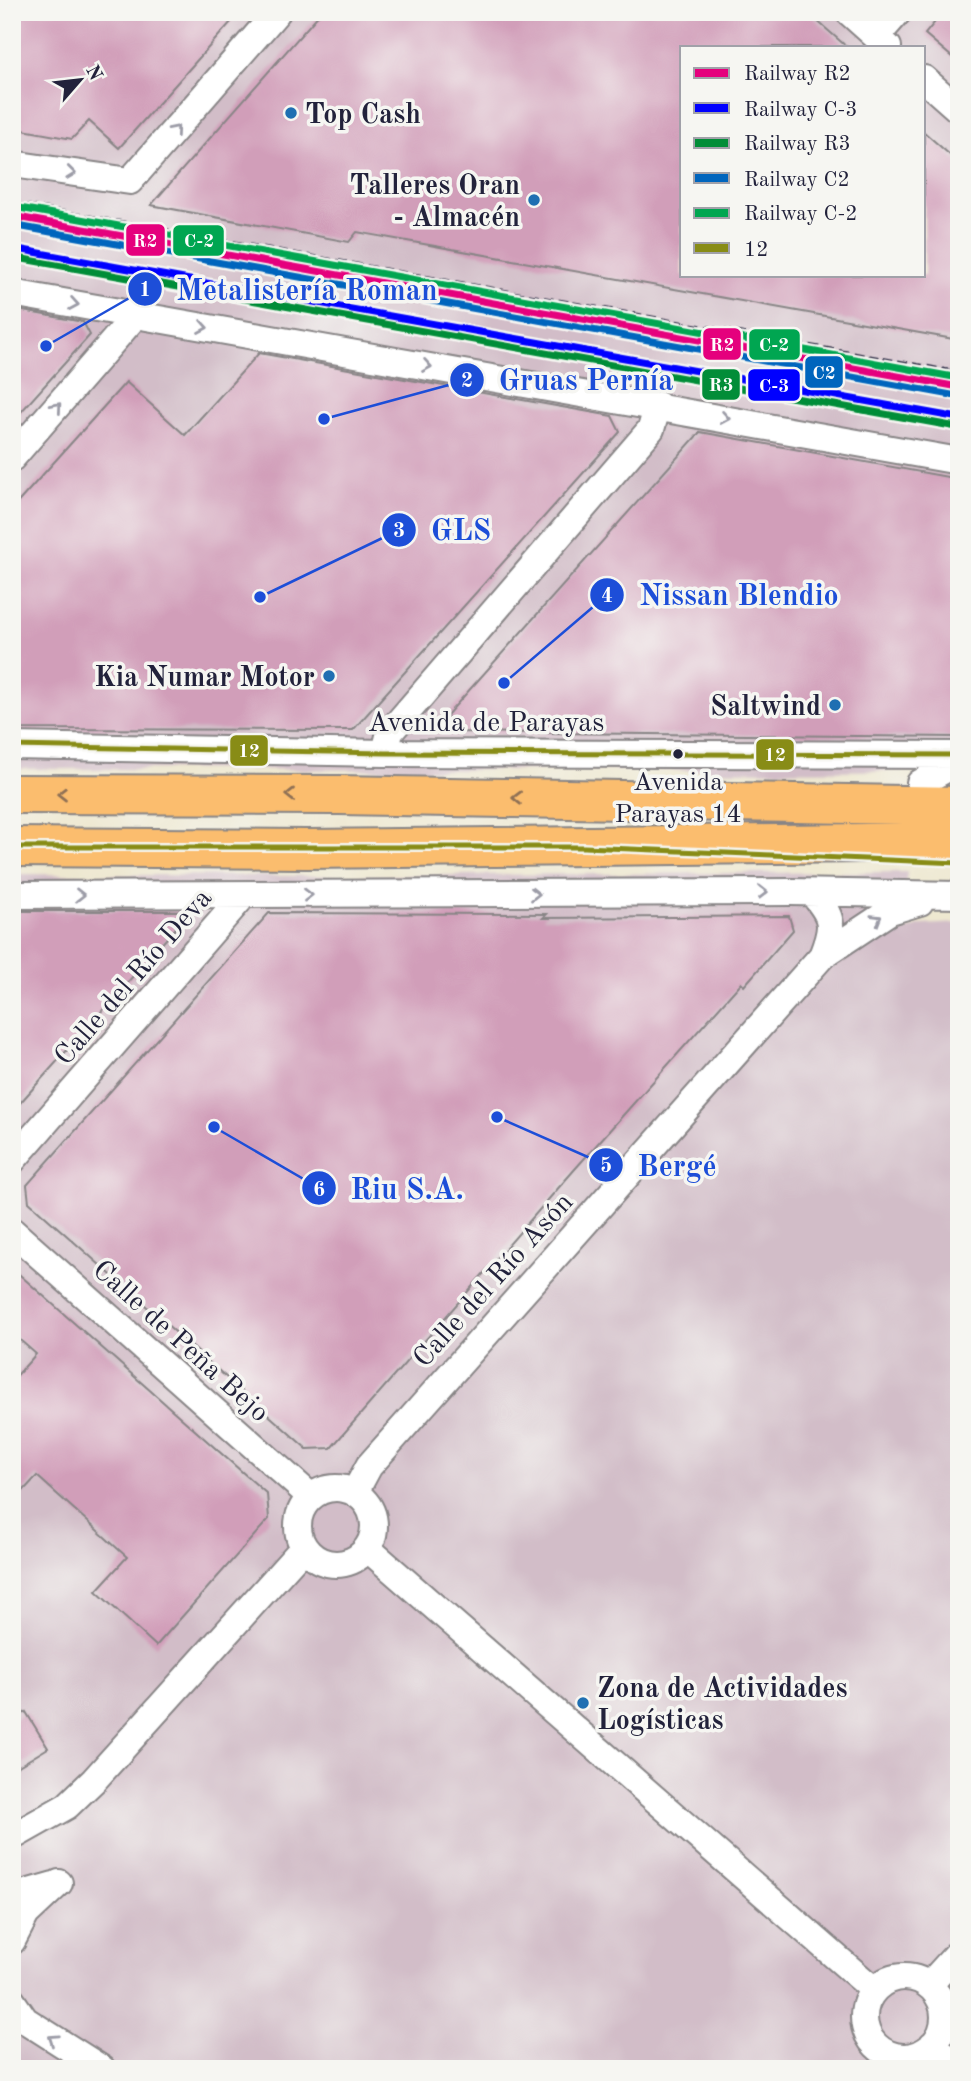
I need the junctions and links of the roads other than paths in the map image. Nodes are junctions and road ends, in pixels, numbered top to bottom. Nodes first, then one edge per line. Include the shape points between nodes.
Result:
1 (277, 12) edge
2 (849, 12) edge
3 (898, 12) edge
4 (883, 42) edge
5 (926, 81) edge
6 (959, 110) edge
7 (12, 164) edge
8 (12, 293) edge
9 (135, 316) junction
10 (658, 405) junction
11 (12, 458) edge
12 (959, 461) edge
13 (12, 746) edge
14 (385, 753) junction
15 (959, 755) edge
16 (959, 762) edge
17 (920, 783) junction
18 (959, 784) edge
19 (12, 794) edge
20 (585, 800) junction
21 (959, 806) edge
22 (959, 842) edge
23 (12, 847) edge
24 (584, 847) junction
25 (959, 863) edge
26 (812, 893) junction
27 (12, 895) edge
28 (949, 895) edge
29 (243, 896) junction
30 (822, 956) junction
31 (12, 1161) edge
32 (12, 1231) edge
33 (355, 1492) junction
34 (310, 1496) junction
35 (304, 1547) junction
36 (367, 1548) junction
37 (13, 1837) edge
38 (12, 1897) edge
39 (12, 1941) edge
40 (959, 1952) edge
41 (929, 1985) junction
42 (874, 1990) junction
43 (12, 2001) edge
44 (932, 2045) junction
45 (959, 2067) edge
46 (102, 2069) edge

7 -> 1 street via 131,181
2 - 4 street
3 - 4 street
5 - 6 street
8 -> 9 street
9 -> 10 street
11 -> 9 street
10 -> 12 street
10 - 14 street via 651,429 390,732
13 - 14 street, Avenida de Parayas
14 - 15 street, Avenida de Parayas
16 - 17 street
17 - 18 highway
17 - 20 highway via 806,781
20 -> 19 highway
20 - 21 highway
22 - 24 highway
23 - 24 highway
24 - 25 highway
26 - 28 street
29 -> 26 street
26 - 30 street, Calle del Río Asón via 831,922
27 -> 29 street
30 -> 28 street, Calle del Río Asón via 890,911
29 - 31 street, Calle del Río Deva
30 - 33 street, Calle del Río Asón via 369,1466
32 - 34 street, Calle de Peña Bejo
33 - 34 street via 334,1487
33 - 36 street via 370,1507 374,1521
34 - 35 street via 297,1525
35 - 36 street via 323,1562 339,1564 356,1559
35 - 37 street via 94,1780 66,1806
36 - 42 street
38 - 39 street via 59,1884 26,1914
40 - 41 street
41 - 42 street via 898,1977
41 - 44 street via 944,2010 943,2024
42 - 44 street via 864,2015 873,2042 901,2057
46 -> 43 street via 25,2021
44 - 45 street

